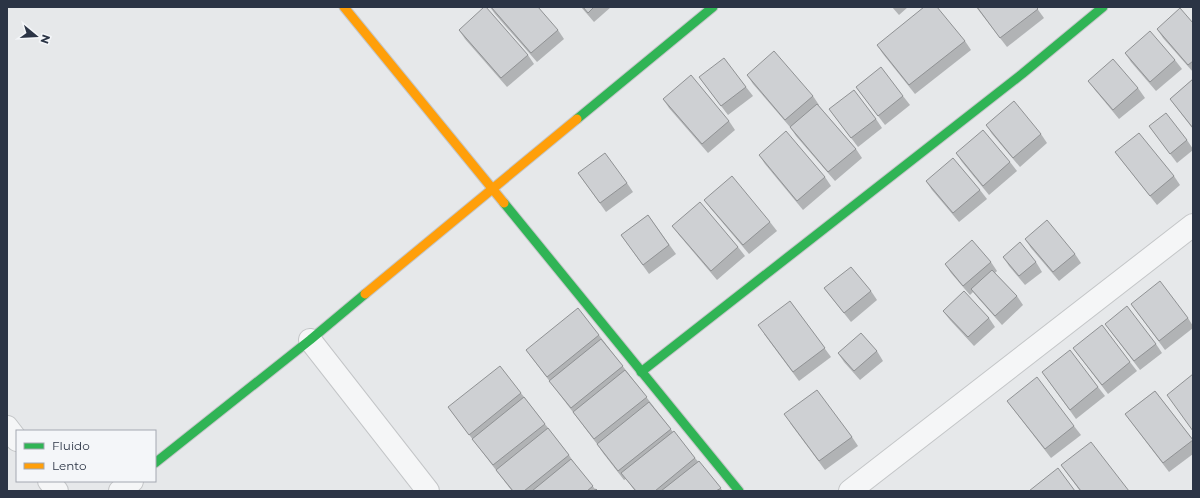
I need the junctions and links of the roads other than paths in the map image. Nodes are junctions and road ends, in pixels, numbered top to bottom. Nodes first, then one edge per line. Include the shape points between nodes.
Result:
1 (344, 7) edge
2 (713, 7) edge
3 (1103, 7) edge
4 (492, 189) junction
5 (1193, 225) edge
6 (310, 340) junction
7 (641, 372) junction
8 (7, 427) edge
9 (16, 439) edge
10 (156, 462) edge
11 (50, 482) edge
12 (131, 482) edge
13 (57, 491) edge
14 (120, 491) edge
15 (428, 491) edge
16 (739, 491) edge
17 (850, 491) edge

1 - 4 street
2 - 4 street
3 - 7 street via 1022,74
4 - 6 street
4 - 7 street
5 - 17 street
6 - 10 street
6 - 15 street
7 - 16 street
8 - 9 street
11 - 13 street
12 - 14 street

